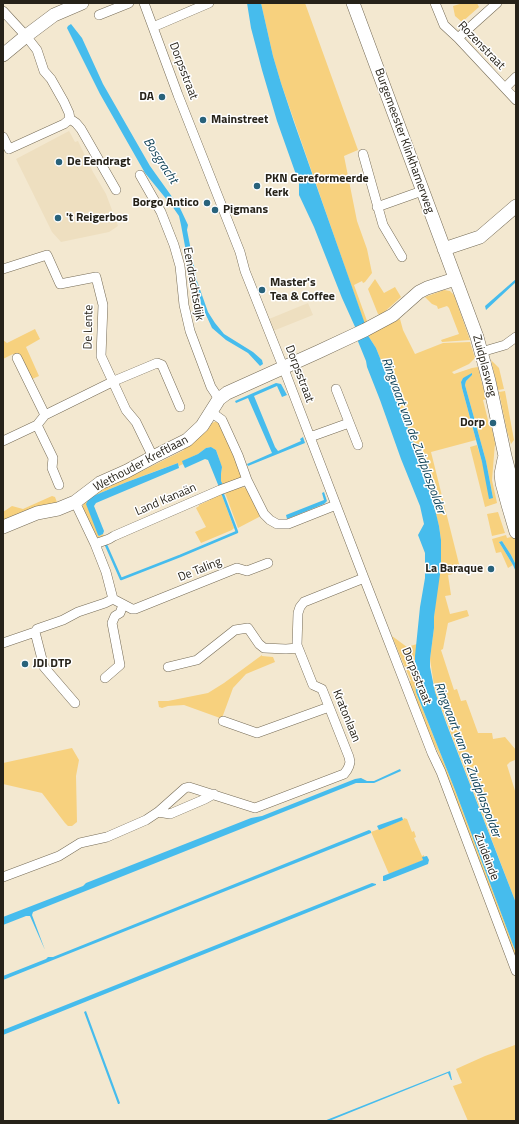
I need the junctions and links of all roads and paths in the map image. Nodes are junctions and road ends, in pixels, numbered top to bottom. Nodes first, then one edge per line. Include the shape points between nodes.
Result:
1 (82, 3) edge
2 (129, 3) edge
3 (144, 3) edge
4 (353, 3) edge
5 (435, 3) edge
6 (497, 3) edge
7 (204, 4) edge
8 (3, 11) edge
9 (99, 15) dead end
10 (153, 27) junction
11 (26, 36) junction
12 (458, 38) junction
13 (3, 55) edge
14 (516, 77) edge
15 (505, 88) junction
16 (516, 100) edge
17 (70, 119) junction
18 (3, 137) edge
19 (363, 154) dead end
20 (140, 175) dead end
21 (116, 190) dead end
22 (422, 191) junction
23 (516, 206) edge
24 (377, 207) junction
25 (444, 249) junction
26 (402, 257) dead end
27 (3, 270) edge
28 (455, 279) junction
29 (516, 337) edge
30 (481, 352) junction
31 (17, 358) dead end
32 (283, 368) junction
33 (114, 382) junction
34 (336, 389) dead end
35 (219, 399) junction
36 (180, 407) dead end
37 (211, 412) junction
38 (45, 415) junction
39 (349, 423) junction
40 (37, 425) junction
41 (310, 437) junction
42 (3, 441) edge
43 (358, 445) dead end
44 (153, 457) junction
45 (247, 480) junction
46 (60, 485) dead end
47 (514, 501) edge
48 (75, 502) junction
49 (336, 505) junction
50 (3, 527) edge
51 (516, 532) edge
52 (95, 544) junction
53 (268, 563) dead end
54 (364, 578) junction
55 (112, 599) junction
56 (123, 605) junction
57 (35, 632) junction
58 (3, 643) edge
59 (298, 648) junction
60 (168, 666) dead end
61 (105, 678) dead end
62 (75, 703) dead end
63 (329, 707) junction
64 (223, 721) dead end
65 (432, 753) joint
66 (214, 794) junction
67 (158, 812) junction
68 (3, 877) edge
69 (516, 971) edge

1 - 11 street via 54,15
2 - 9 street
3 - 10 street, Dorpsstraat
4 - 22 street, Burgemeester Klinkhamerweg
5 - 12 street, Rozenstraat via 444,25
6 - 12 street
7 - 10 street
8 - 11 street
10 - 32 street, Dorpsstraat
11 - 13 street
11 - 17 street via 37,50 44,71 52,79
12 - 15 street, Rozenstraat
14 - 15 street
15 - 16 street, Rozenstraat
17 - 18 street via 9,150
17 - 21 street via 81,129
19 - 24 street
20 - 35 street, Eendrachtsdijk via 161,212 174,245 180,266 190,331 211,387
22 - 24 street
22 - 25 street, Burgemeester Klinkhamerweg
23 - 25 street via 480,238
24 - 26 street via 383,225
25 - 28 street, Burgemeester Klinkhamerweg
27 - 33 street, De Lente via 47,255 60,284 96,277 103,305 101,356
28 - 30 street, Zuidplasweg
28 - 32 street, Wethouder Kreftlaan via 419,292 393,315
29 - 30 street via 505,345
30 - 47 street, Zuidplasweg
31 - 38 street
32 - 35 street, Wethouder Kreftlaan
32 - 41 street, Dorpsstraat
33 - 36 street via 157,363 162,365
33 - 38 street
33 - 44 street, De Lente via 126,410 136,422
34 - 39 street
35 - 37 street, Wethouder Kreftlaan
37 - 44 street, Wethouder Kreftlaan via 202,426 187,440
37 - 45 street via 222,420
38 - 40 street
39 - 41 street
39 - 43 street
40 - 42 street
40 - 46 street via 53,458 52,468
41 - 49 street, Dorpsstraat
44 - 48 street, Wethouder Kreftlaan via 100,484
45 - 49 street via 264,514 277,524 295,522
45 - 52 street, Land Kanaän
47 - 51 street, Zuidplasweg
48 - 50 street, Wethouder Kreftlaan via 31,515
48 - 52 street
49 - 54 street, Dorpsstraat
52 - 55 street via 106,572
53 - 56 street, De Taling via 247,571 237,568 142,607 132,609
54 - 59 street, Kratonlaan via 304,602 298,613
54 - 65 street, Dorpsstraat
55 - 56 street
55 - 57 street
56 - 61 street via 112,623 120,664
57 - 58 street
57 - 62 street via 44,666
59 - 60 street via 264,648 248,628 235,630 197,660
59 - 63 street, Kratonlaan via 313,685 322,690
63 - 64 street via 257,733
63 - 66 street, Kratonlaan via 350,759 344,774 257,808
65 - 69 street, Zuideinde
66 - 67 street, Kratonlaan via 170,814
66 - 67 street, Kratonlaan via 185,788
67 - 68 street, Kratonlaan via 146,820 106,837 80,843 59,856

